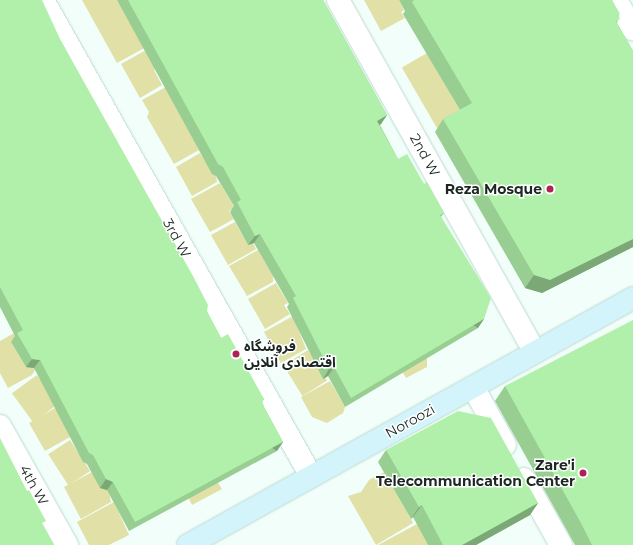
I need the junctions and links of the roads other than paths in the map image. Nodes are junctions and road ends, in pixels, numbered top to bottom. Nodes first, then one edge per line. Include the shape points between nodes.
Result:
1 (43, 0) edge
2 (338, 0) edge
3 (616, 0) edge
4 (633, 30) edge
5 (633, 298) edge
6 (535, 352) junction
7 (473, 387) junction
8 (0, 426) edge
9 (311, 476) junction
10 (196, 543) edge
11 (67, 545) edge
12 (561, 545) edge

1 - 9 street, 3rd W
2 - 6 street, 2nd W
3 - 4 street
5 - 6 street, Noroozi
6 - 7 street, Noroozi
7 - 9 street, Noroozi
7 - 12 street
8 - 11 street, 4th W
9 - 10 street, Noroozi

